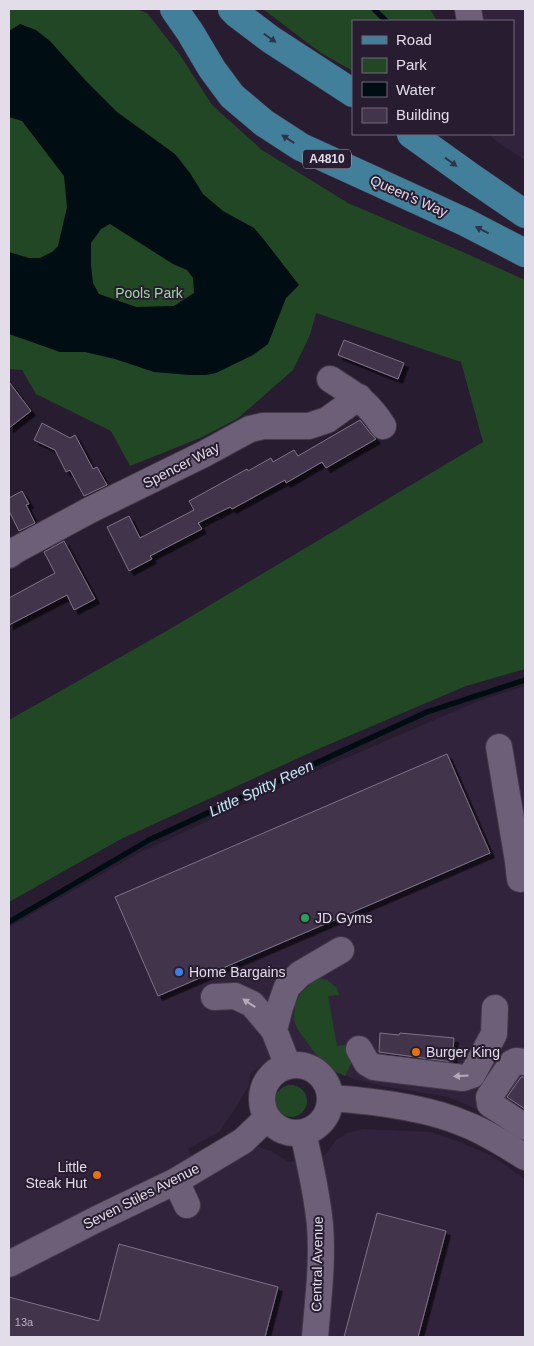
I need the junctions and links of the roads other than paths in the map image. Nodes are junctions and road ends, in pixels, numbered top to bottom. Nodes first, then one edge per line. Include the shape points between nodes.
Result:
1 (174, 9) edge
2 (232, 9) edge
3 (352, 92) edge
4 (412, 135) edge
5 (525, 214) edge
6 (525, 253) edge
7 (330, 379) dead end
8 (359, 398) junction
9 (382, 426) dead end
10 (9, 555) edge
11 (499, 747) dead end
12 (520, 879) dead end
13 (341, 950) dead end
14 (214, 997) dead end
15 (495, 1008) dead end
16 (274, 1030) junction
17 (358, 1049) dead end
18 (525, 1062) edge
19 (288, 1066) junction
20 (331, 1098) junction
21 (267, 1118) junction
22 (525, 1127) edge
23 (303, 1133) junction
24 (525, 1157) edge
25 (176, 1181) junction
26 (187, 1205) dead end
27 (9, 1264) edge
28 (315, 1337) edge

6 -> 1 main road, Queen's Way / A4810 via 301,147 264,123 232,96
2 -> 3 main road via 270,39
4 -> 5 main road
7 - 8 street
8 - 9 street via 373,411
8 - 10 street, Spencer Way via 327,420 309,426 250,429
11 - 12 street
13 - 16 street via 300,974 287,987
16 -> 14 street via 252,1004 235,996
15 -> 17 street via 494,1034 472,1075 463,1078 374,1067 367,1063
16 - 19 street
18 - 22 street via 512,1062 489,1097 492,1106
19 - 20 street via 308,1067 317,1072 324,1079
19 - 21 street via 279,1069 266,1082 262,1100
20 - 23 street via 330,1107 320,1124
20 - 24 street via 404,1107 444,1116 482,1131
21 - 23 street via 283,1131
21 - 25 street, Seven Stiles Avenue via 242,1140
23 - 28 street, Central Avenue via 320,1225
25 - 26 street
25 - 27 street, Seven Stiles Avenue

